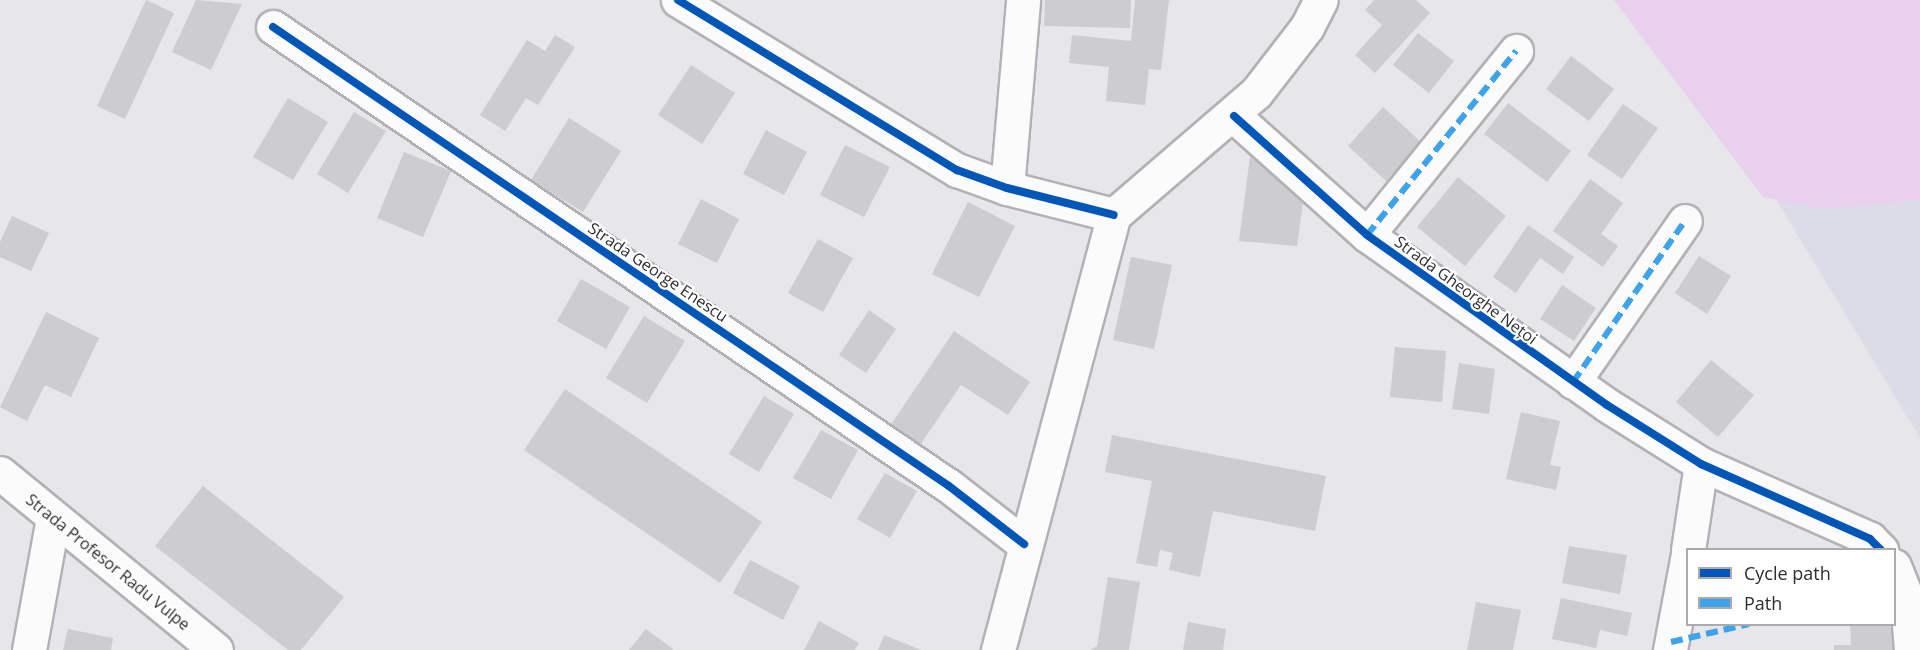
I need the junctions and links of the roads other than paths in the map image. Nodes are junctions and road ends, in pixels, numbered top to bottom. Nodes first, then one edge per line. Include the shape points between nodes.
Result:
1 (678, 0) edge
2 (1023, 0) edge
3 (1321, 0) edge
4 (273, 27) dead end
5 (1516, 51) dead end
6 (1233, 116) junction
7 (1007, 188) junction
8 (1114, 215) junction
9 (1685, 220) dead end
10 (1367, 235) junction
11 (1573, 382) junction
12 (1701, 464) junction
13 (0, 473) edge
14 (53, 518) junction
15 (1024, 544) junction
16 (1688, 548) edge
17 (1880, 548) edge
18 (1686, 565) edge
19 (1896, 571) edge
20 (29, 650) edge
21 (216, 650) edge
22 (998, 650) edge
23 (1670, 650) edge
24 (1911, 650) edge

1 - 7 street via 957,170
2 - 7 street
3 - 6 street via 1307,27
4 - 15 street, Strada George Enescu via 949,486
5 - 10 street
6 - 8 street
6 - 10 street, Strada Gheorghe Nețoi
7 - 8 street
8 - 15 street
9 - 11 street
10 - 11 street, Strada Gheorghe Nețoi
11 - 12 street, Strada Gheorghe Nețoi
12 - 16 street
12 - 17 street, Strada Gheorghe Nețoi via 1870,539
13 - 14 street, Strada Profesor Radu Vulpe
14 - 20 street
14 - 21 street, Strada Profesor Radu Vulpe
15 - 22 street
18 - 23 street
19 - 24 street via 1907,599

